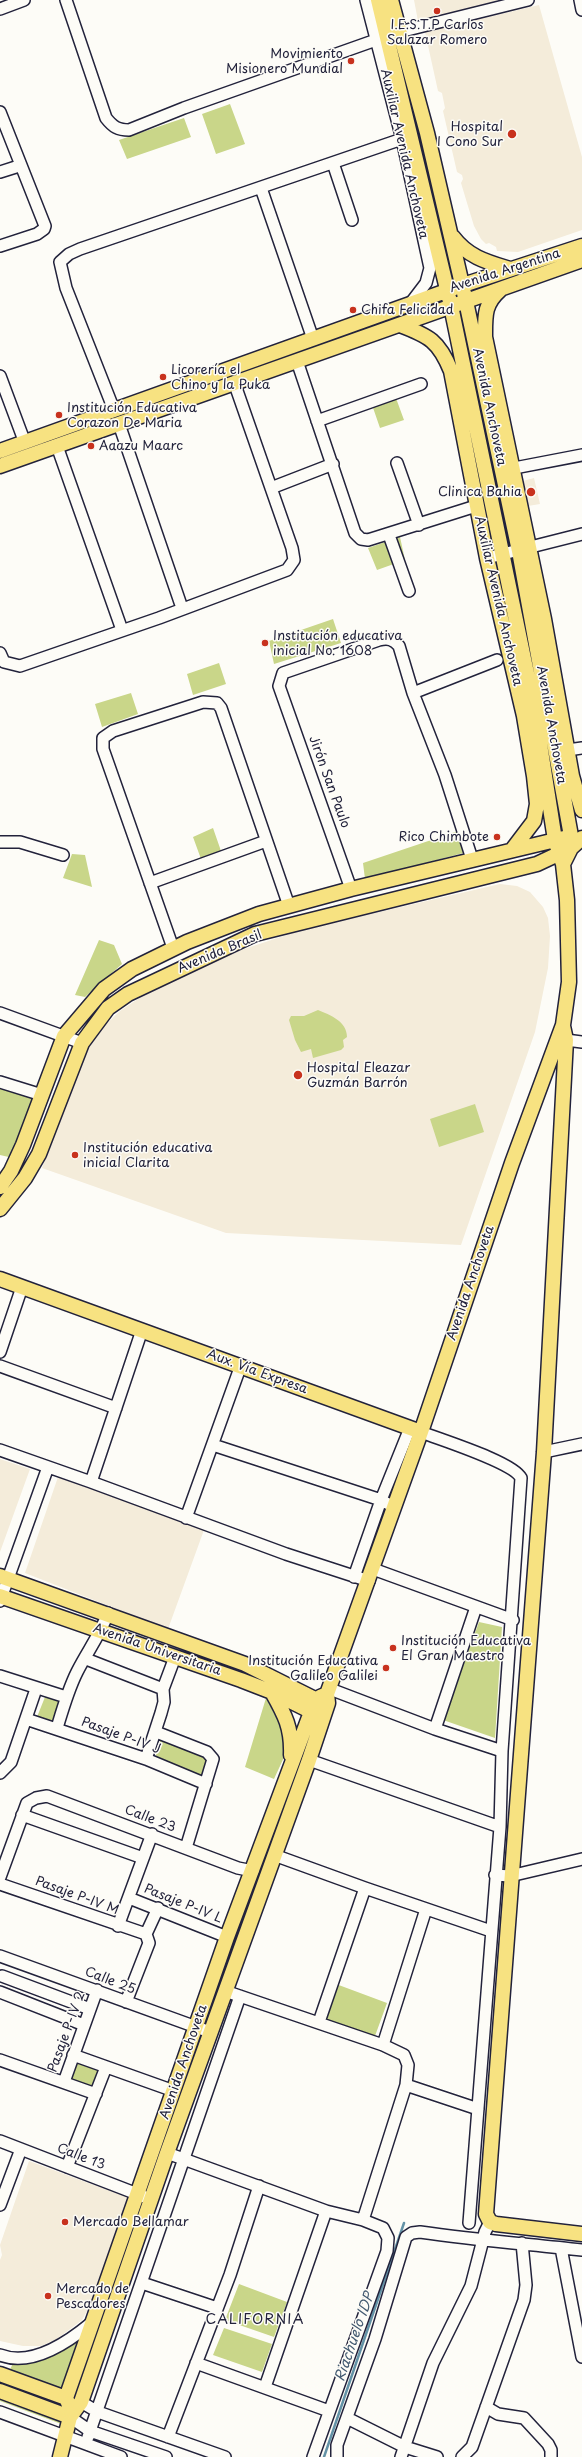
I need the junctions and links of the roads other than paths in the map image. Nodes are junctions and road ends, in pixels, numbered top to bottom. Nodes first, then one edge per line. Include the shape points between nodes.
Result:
1 (24, 0) edge
2 (66, 0) edge
3 (366, 0) edge
4 (378, 0) edge
5 (391, 0) edge
6 (528, 0) edge
7 (580, 0) edge
8 (0, 9) edge
9 (582, 10) edge
10 (399, 32) junction
11 (376, 40) junction
12 (0, 112) edge
13 (402, 139) junction
14 (333, 163) junction
15 (19, 166) junction
16 (0, 172) edge
17 (261, 188) junction
18 (352, 220) dead end
19 (451, 233) junction
20 (0, 246) edge
21 (582, 246) edge
22 (582, 260) edge
23 (510, 269) junction
24 (463, 285) junction
25 (504, 288) junction
26 (447, 290) junction
27 (466, 300) junction
28 (410, 304) junction
29 (451, 306) junction
30 (400, 325) junction
31 (313, 339) junction
32 (297, 361) junction
33 (0, 376) edge
34 (234, 382) junction
35 (421, 384) dead end
36 (174, 389) junction
37 (179, 403) junction
38 (114, 410) junction
39 (317, 421) junction
40 (119, 424) junction
41 (25, 443) junction
42 (57, 446) junction
43 (0, 451) edge
44 (582, 455) edge
45 (397, 463) dead end
46 (332, 464) junction
47 (0, 466) edge
48 (507, 469) junction
49 (271, 488) junction
50 (476, 506) junction
51 (419, 525) junction
52 (582, 534) edge
53 (388, 535) junction
54 (524, 549) junction
55 (503, 555) junction
56 (487, 558) junction
57 (409, 591) dead end
58 (182, 608) junction
59 (122, 630) junction
60 (0, 653) edge
61 (497, 660) dead end
62 (413, 693) junction
63 (582, 748) edge
64 (562, 751) junction
65 (582, 810) edge
66 (555, 840) junction
67 (576, 840) edge
68 (266, 841) junction
69 (0, 842) edge
70 (512, 850) junction
71 (64, 855) dead end
72 (472, 859) junction
73 (561, 860) junction
74 (150, 883) junction
75 (351, 889) junction
76 (289, 906) junction
77 (174, 948) junction
78 (132, 969) junction
79 (142, 986) junction
80 (0, 1012) edge
81 (563, 1025) junction
82 (64, 1036) junction
83 (566, 1040) junction
84 (582, 1042) edge
85 (82, 1043) junction
86 (0, 1082) edge
87 (42, 1095) junction
88 (6, 1169) edge
89 (26, 1178) junction
90 (0, 1187) edge
91 (0, 1209) edge
92 (0, 1279) edge
93 (22, 1288) junction
94 (142, 1330) junction
95 (0, 1352) edge
96 (241, 1365) junction
97 (0, 1366) edge
98 (116, 1408) junction
99 (415, 1430) junction
100 (582, 1444) edge
101 (213, 1445) junction
102 (0, 1450) edge
103 (544, 1452) junction
104 (48, 1467) junction
105 (91, 1482) junction
106 (380, 1500) junction
107 (394, 1507) junction
108 (186, 1518) junction
109 (371, 1575) junction
110 (354, 1576) junction
111 (4, 1578) edge
112 (1, 1598) edge
113 (476, 1607) junction
114 (108, 1614) junction
115 (513, 1620) junction
116 (102, 1630) junction
117 (175, 1657) junction
118 (86, 1659) junction
119 (0, 1676) edge
120 (36, 1689) junction
121 (163, 1689) junction
122 (272, 1692) junction
123 (66, 1697) junction
124 (322, 1703) junction
125 (26, 1719) junction
126 (57, 1728) junction
127 (435, 1729) junction
128 (156, 1732) junction
129 (502, 1751) junction
130 (146, 1759) junction
131 (309, 1760) junction
132 (290, 1765) junction
133 (0, 1773) edge
134 (206, 1784) junction
135 (22, 1815) junction
136 (500, 1827) junction
137 (152, 1834) junction
138 (186, 1848) junction
139 (274, 1855) junction
140 (143, 1858) junction
141 (582, 1859) edge
142 (253, 1870) junction
143 (496, 1875) junction
144 (510, 1876) junction
145 (0, 1877) edge
146 (0, 1884) edge
147 (365, 1888) junction
148 (129, 1898) junction
149 (158, 1908) junction
150 (426, 1909) junction
151 (118, 1926) junction
152 (490, 1931) junction
153 (146, 1934) junction
154 (227, 1937) junction
155 (4, 1958) edge
156 (1, 1979) edge
157 (96, 1990) junction
158 (225, 1991) junction
159 (0, 1992) edge
160 (240, 1996) junction
161 (126, 2002) junction
162 (90, 2009) junction
163 (319, 2022) junction
164 (84, 2025) junction
165 (196, 2026) junction
166 (210, 2032) junction
167 (383, 2045) junction
168 (73, 2055) junction
169 (0, 2060) edge
170 (106, 2067) junction
171 (64, 2082) junction
172 (406, 2085) junction
173 (174, 2091) junction
174 (96, 2094) junction
175 (478, 2109) junction
176 (0, 2141) edge
177 (21, 2149) junction
178 (167, 2153) junction
179 (184, 2159) junction
180 (67, 2167) junction
181 (259, 2186) junction
182 (145, 2197) junction
183 (0, 2205) edge
184 (326, 2211) junction
185 (363, 2220) junction
186 (490, 2222) junction
187 (469, 2223) dead end
188 (582, 2234) edge
189 (482, 2242) junction
190 (522, 2243) junction
191 (561, 2248) junction
192 (582, 2250) edge
193 (142, 2283) junction
194 (217, 2308) junction
195 (90, 2324) junction
196 (0, 2355) edge
197 (582, 2357) edge
198 (196, 2363) junction
199 (0, 2374) edge
200 (266, 2387) junction
201 (0, 2391) edge
202 (66, 2398) junction
203 (486, 2407) junction
204 (75, 2410) junction
205 (329, 2411) junction
206 (0, 2412) edge
207 (98, 2412) junction
208 (347, 2418) junction
209 (90, 2431) junction
210 (67, 2436) junction
211 (168, 2437) junction
212 (86, 2445) junction
213 (403, 2452) edge
214 (60, 2457) edge
215 (121, 2457) edge
216 (166, 2457) edge
217 (225, 2457) edge
218 (313, 2457) edge
219 (337, 2457) edge
220 (437, 2457) edge
221 (462, 2457) edge
222 (551, 2457) edge

1 - 8 street
2 - 11 street via 106,118 112,126 120,130 129,130
3 - 11 street, Auxiliar Avenida Anchoveta
4 - 26 main road, Avenida Anchoveta
5 - 10 main road, Avenida Anchoveta
6 - 10 street
7 - 9 street
10 - 19 main road, Avenida Anchoveta
11 - 13 street, Auxiliar Avenida Anchoveta
12 - 15 street
13 - 14 street
13 - 28 street, Auxiliar Avenida Anchoveta via 430,268 426,283
14 - 17 street
14 - 18 street
15 - 16 street
15 - 20 street via 44,222 44,229 37,234
17 - 31 street
17 - 38 street via 80,249 60,262 66,288
19 - 23 main road via 461,248 474,257
19 - 24 main road, Avenida Anchoveta
21 - 23 main road, Avenida Argentina
22 - 25 main road, Avenida Argentina
23 - 24 main road, Avenida Argentina
24 - 26 main road, Avenida Argentina
24 - 27 main road, Avenida Anchoveta
25 - 27 main road, Avenida Argentina
25 - 48 main road via 491,298 485,311 485,337
26 - 28 main road, Avenida Argentina
26 - 29 main road, Avenida Anchoveta
27 - 29 main road, Avenida Argentina
27 - 48 main road, Avenida Anchoveta
28 - 31 main road, Avenida Argentina
29 - 30 main road, Avenida Argentina
29 - 55 main road, Avenida Anchoveta
30 - 32 main road, Avenida Argentina
30 - 50 main road, Auxiliar Avenida Anchoveta via 427,336 438,344 444,354 450,371
31 - 36 main road, Avenida Argentina
32 - 34 main road, Avenida Argentina
32 - 39 street
33 - 41 street
34 - 37 main road, Avenida Argentina
34 - 49 street
35 - 39 street
36 - 37 street
36 - 38 main road, Avenida Argentina
37 - 40 main road, Avenida Argentina
38 - 41 main road, Avenida Argentina
39 - 46 street
40 - 42 main road, Avenida Argentina
40 - 58 street
41 - 43 main road, Avenida Argentina
42 - 47 main road, Avenida Argentina
42 - 59 street
44 - 48 street
45 - 51 street
46 - 49 street
46 - 53 street via 355,533 361,539 368,540
48 - 54 main road
49 - 58 street via 292,548 294,560 287,570
50 - 51 street
50 - 56 main road, Auxiliar Avenida Anchoveta
51 - 53 street
52 - 54 street
53 - 57 street
54 - 55 street
54 - 64 main road via 544,619
55 - 56 street
55 - 66 main road, Avenida Anchoveta via 535,712
56 - 70 main road, Auxiliar Avenida Anchoveta via 524,716 537,804 534,821
58 - 59 street
59 - 60 street via 20,666 4,662
61 - 62 street
62 - 72 street via 445,775
62 - 75 street, Jirón San Paulo via 399,646 388,638 283,673 279,686
63 - 64 street
64 - 65 main road
64 - 67 main road, Avenida Anchoveta
66 - 67 main road, Avenida Brasil
66 - 70 main road, Avenida Brasil
66 - 73 main road, Avenida Anchoveta
67 - 73 main road
68 - 74 street
68 - 74 street via 221,708 217,703 203,702 113,731 102,738 103,749
68 - 76 street
69 - 71 street via 20,842
70 - 72 main road, Avenida Brasil
72 - 75 main road, Avenida Brasil
73 - 79 main road, Avenida Brasil via 255,934
73 - 81 main road, Avenida Anchoveta via 567,900 570,982
74 - 77 street
75 - 76 main road, Avenida Brasil
76 - 77 main road, Avenida Brasil via 240,920
77 - 78 main road, Avenida Brasil
78 - 79 main road
78 - 82 main road, Avenida Brasil via 104,989
79 - 85 main road, Avenida Brasil via 108,1008
80 - 82 street
81 - 83 main road
81 - 99 main road, Avenida Anchoveta
82 - 85 street
82 - 87 main road, Avenida Brasil
83 - 84 street
83 - 103 main road
85 - 89 main road, Avenida Brasil via 39,1154
86 - 87 street
87 - 88 main road, Avenida Brasil
88 - 89 main road
88 - 90 main road, Avenida Brasil
89 - 91 main road, Avenida Brasil
92 - 93 main road, Aux. Vía Expresa
93 - 94 main road, Aux. Vía Expresa
93 - 95 street
94 - 96 main road, Aux. Vía Expresa
94 - 98 street
96 - 99 main road, Aux. Vía Expresa
96 - 101 street
97 - 98 street
98 - 105 street
99 - 106 street
99 - 107 main road, Avenida Anchoveta
99 - 115 street, Aux. Vía Expresa via 513,1468 521,1478
100 - 103 street
101 - 106 street
101 - 108 street
102 - 104 street
103 - 144 main road
104 - 105 street
104 - 111 street
105 - 108 street
106 - 107 street
106 - 110 street
107 - 109 main road, Avenida Anchoveta
108 - 110 street
109 - 110 street
109 - 113 street
109 - 124 main road, Avenida Anchoveta
111 - 112 street
111 - 114 main road
112 - 116 main road, Avenida Universitaria
113 - 115 street
113 - 127 street
114 - 116 street
114 - 124 main road via 245,1664
115 - 129 street
116 - 117 main road, Avenida Universitaria
116 - 118 street
117 - 121 street
117 - 122 main road, Avenida Universitaria
118 - 121 street
118 - 123 street
119 - 120 street
120 - 123 street
120 - 125 street
121 - 128 street via 164,1702
122 - 124 main road, Avenida Universitaria
122 - 132 main road via 291,1733
123 - 126 street
124 - 127 street
124 - 131 main road, Avenida Anchoveta
124 - 132 main road, Avenida Anchoveta
125 - 126 street, Pasaje P-IV J
125 - 133 street via 11,1762
126 - 130 street, Pasaje P-IV J
127 - 129 street
128 - 130 street
128 - 134 street via 211,1755 212,1763
129 - 136 street
130 - 134 street, Pasaje P-IV J
131 - 136 street
131 - 139 main road, Avenida Anchoveta
132 - 142 main road, Avenida Anchoveta
134 - 138 street
135 - 137 street, Calle 23 via 27,1803 36,1798 52,1797
135 - 140 street
135 - 145 street
136 - 143 street
137 - 138 street, Calle 23
137 - 140 street
138 - 142 street, Calle 23 via 238,1868
139 - 147 street
139 - 158 main road, Avenida Anchoveta
140 - 148 street
141 - 144 street
142 - 154 main road, Avenida Anchoveta
143 - 144 street
143 - 152 street
144 - 186 main road via 486,2214
146 - 151 street, Pasaje P-IV M
147 - 150 street
147 - 163 street
148 - 149 street, Pasaje P-IV L
148 - 151 street
149 - 153 street
149 - 154 street, Pasaje P-IV L
150 - 152 street
150 - 167 street
151 - 153 street, Pasaje P-IV M
152 - 175 street
153 - 161 street via 149,1943
154 - 165 main road, Avenida Anchoveta
155 - 156 street
155 - 157 street, Calle 25
156 - 162 street
157 - 161 street, Calle 25
157 - 162 street, Pasaje P-IV 2
158 - 160 street
158 - 166 main road, Avenida Anchoveta
159 - 164 street
160 - 163 street
160 - 179 street
161 - 165 street, Calle 25
162 - 164 street, Pasaje P-IV 2
163 - 167 street
164 - 168 street, Pasaje P-IV 2
165 - 166 street, Calle 25
165 - 173 main road, Avenida Anchoveta
166 - 178 main road, Avenida Anchoveta
167 - 172 street via 404,2055 408,2065
168 - 170 street
168 - 171 street, Pasaje P-IV 2
169 - 171 street
170 - 173 street
170 - 174 street
171 - 174 street
172 - 175 street
172 - 185 street
173 - 182 main road, Avenida Anchoveta
174 - 180 street
175 - 187 street
176 - 177 street, Calle 13
177 - 180 street, Calle 13
177 - 183 street
178 - 179 street
178 - 182 main road, Avenida Anchoveta
179 - 181 street
179 - 193 street
180 - 182 street, Calle 13
181 - 184 street
181 - 194 street
182 - 195 main road, Avenida Anchoveta
182 - 204 main road, Avenida Anchoveta
184 - 185 street
184 - 200 street
185 - 205 street via 383,2228 388,2238 388,2251
186 - 188 main road
186 - 189 street
189 - 190 street
189 - 208 street via 420,2232 406,2237 376,2339
189 - 213 street via 471,2286 433,2363
190 - 191 street
190 - 203 street via 526,2285 524,2300
191 - 192 street
191 - 197 street
193 - 194 street
193 - 207 street
194 - 198 street
195 - 196 street via 79,2333 40,2354 18,2359
195 - 202 main road, Avenida Anchoveta
198 - 200 street
198 - 211 street
199 - 202 main road
200 - 205 street
201 - 204 main road
202 - 204 main road
203 - 221 street via 472,2447
203 - 222 street via 498,2414 524,2418 548,2444
204 - 207 street
204 - 209 street
204 - 210 main road, Avenida Anchoveta
205 - 218 street
206 - 210 street
207 - 209 street
207 - 211 street
208 - 213 street
208 - 219 street via 336,2445
209 - 212 street
209 - 216 street
210 - 212 street
210 - 214 main road, Avenida Anchoveta
211 - 217 street
212 - 215 street
213 - 220 street

